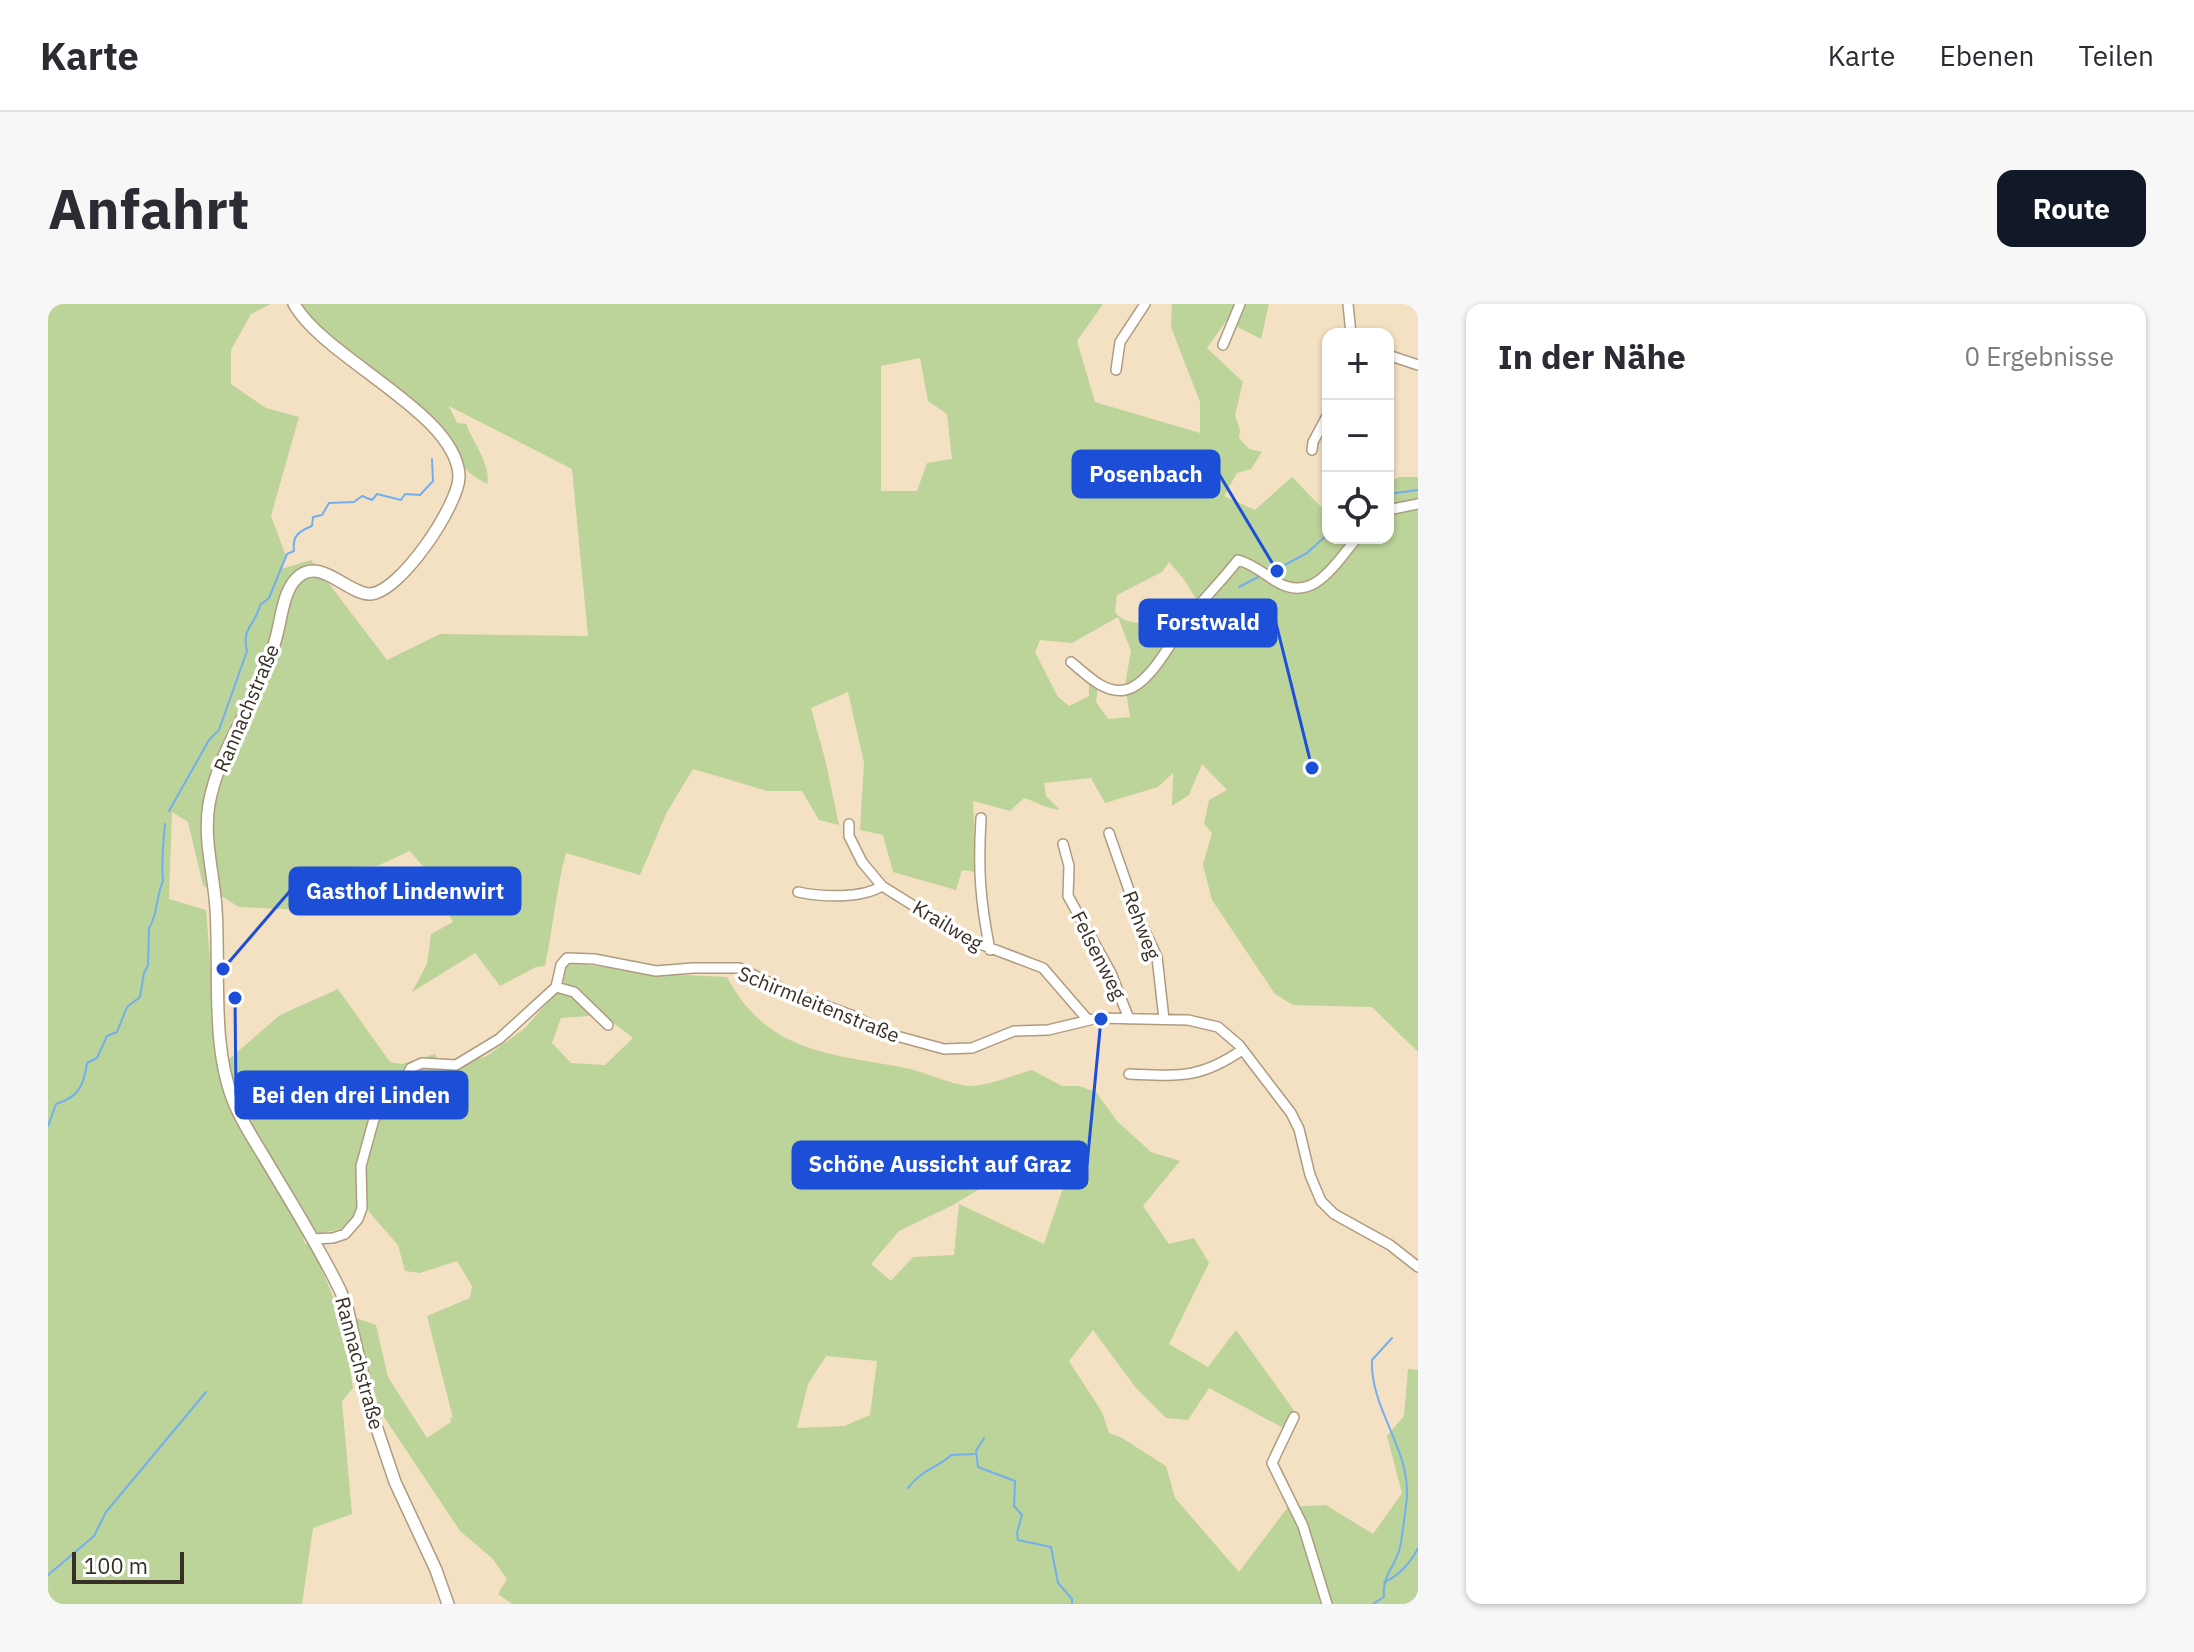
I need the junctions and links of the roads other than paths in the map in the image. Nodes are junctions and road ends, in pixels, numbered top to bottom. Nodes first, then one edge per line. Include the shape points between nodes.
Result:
1 (294, 304) edge
2 (1145, 304) edge
3 (1240, 304) edge
4 (1348, 304) edge
5 (1350, 328) edge
6 (1223, 345) dead end
7 (1394, 357) edge
8 (1418, 365) edge
9 (1116, 370) dead end
10 (1322, 425) edge
11 (1312, 450) dead end
12 (1418, 504) edge
13 (1394, 509) edge
14 (1352, 544) edge
15 (1071, 662) dead end
16 (981, 818) dead end
17 (849, 824) dead end
18 (1109, 833) dead end
19 (1063, 844) dead end
20 (882, 886) junction
21 (798, 892) dead end
22 (990, 950) junction
23 (556, 987) junction
24 (1087, 1019) junction
25 (1129, 1019) junction
26 (1164, 1019) junction
27 (608, 1025) dead end
28 (1242, 1050) junction
29 (1129, 1074) dead end
30 (312, 1239) junction
31 (1418, 1267) edge
32 (1294, 1417) dead end
33 (448, 1604) edge
34 (1327, 1604) edge

1 - 30 street, Rannachstraße via 311,326 432,426 457,462 459,477 453,500 395,583 371,594 323,572 296,579 268,665 230,740 209,804 224,1073 243,1121
2 - 9 street via 1120,342
3 - 6 street
4 - 5 street
7 - 8 street
10 - 11 street
12 - 13 street
14 - 15 street via 1317,584 1297,590 1238,560 1156,665 1125,690 1102,686
16 - 22 street via 978,872
17 - 20 street, Krailweg via 862,862
18 - 26 street, Rehweg via 1157,957
19 - 25 street, Felsenweg via 1068,896 1111,973
20 - 21 street via 849,894
20 - 22 street, Krailweg
22 - 24 street, Krailweg via 1043,968
23 - 24 street, Schirmleitenstraße via 567,958 656,971 739,968 893,1035 944,1049 972,1048 1014,1031 1048,1030
23 - 27 street via 574,992
23 - 30 street, Schirmleitenstraße via 509,1031 463,1062 411,1068 374,1119 361,1166 358,1219 345,1234
24 - 25 street, Schirmleitenstraße
25 - 26 street, Schirmleitenstraße
26 - 28 street, Schirmleitenstraße via 1218,1027
28 - 29 street via 1220,1065 1184,1076
28 - 31 street, Schirmleitenstraße via 1291,1113 1321,1201
30 - 33 street, Rannachstraße via 347,1307 369,1404 395,1482
32 - 34 street via 1272,1463 1303,1526

